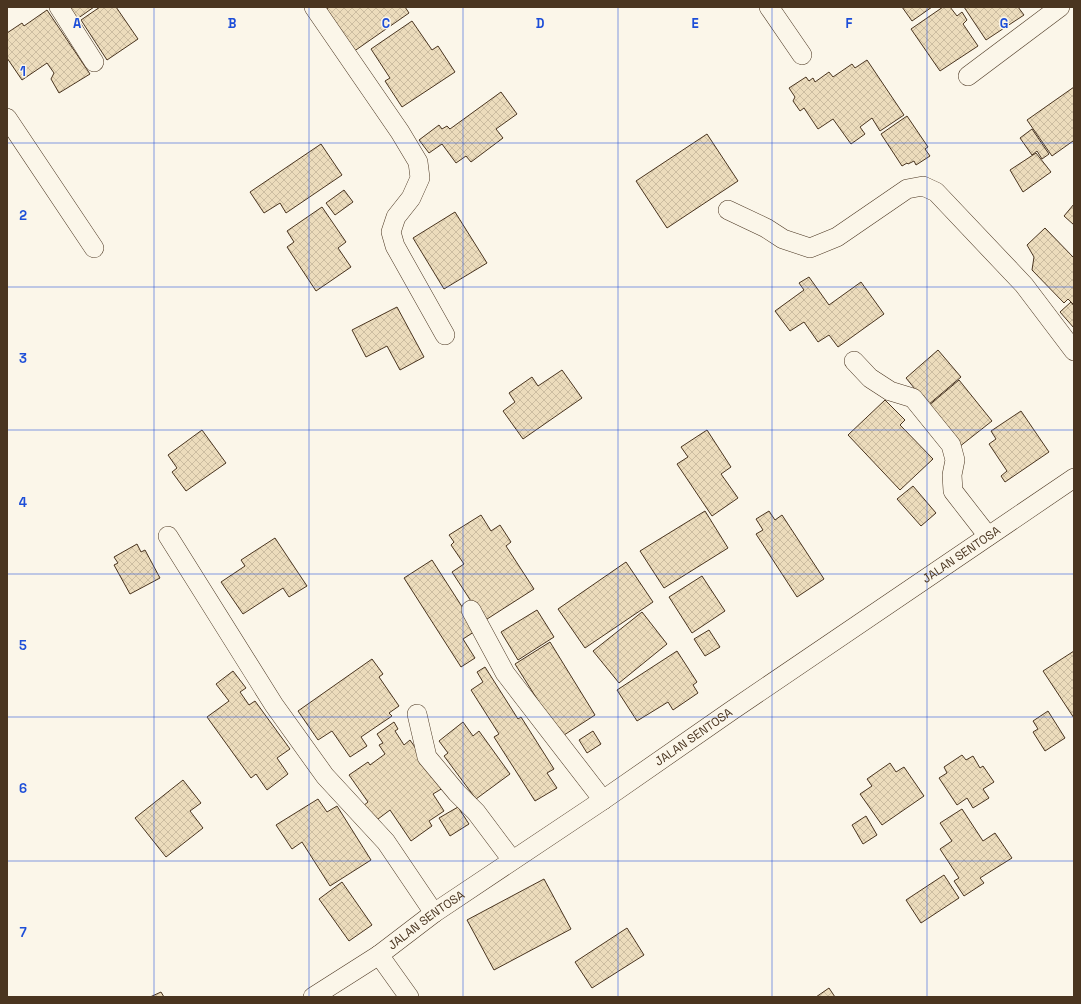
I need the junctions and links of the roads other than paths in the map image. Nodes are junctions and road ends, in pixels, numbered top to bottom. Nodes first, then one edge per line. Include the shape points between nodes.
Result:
1 (59, 7) edge
2 (314, 7) edge
3 (769, 7) edge
4 (1060, 7) edge
5 (802, 55) dead end
6 (94, 62) dead end
7 (968, 76) dead end
8 (7, 118) edge
9 (728, 210) dead end
10 (94, 248) dead end
11 (445, 334) dead end
12 (1074, 352) edge
13 (854, 361) dead end
14 (1074, 478) edge
15 (168, 536) dead end
16 (988, 536) junction
17 (471, 610) dead end
18 (417, 714) dead end
19 (603, 800) junction
20 (512, 860) junction
21 (434, 913) junction
22 (379, 955) junction
23 (313, 997) edge
24 (409, 997) edge

1 - 6 street
2 - 11 street via 418,162 420,178 411,198 396,217 391,232 395,246
3 - 5 street
4 - 7 street
8 - 10 street
9 - 12 street via 783,239 810,248 837,237 907,189 924,186 936,192 1024,285
13 - 16 street via 870,378 890,391 913,398 951,445 955,460 952,475 953,492
14 - 16 street, JALAN SENTOSA
15 - 21 street via 274,706 325,776 386,842
16 - 19 street, JALAN SENTOSA
17 - 19 street via 505,673
18 - 20 street via 427,757 476,812
19 - 20 street, JALAN SENTOSA
20 - 21 street, JALAN SENTOSA
21 - 22 street, JALAN SENTOSA
22 - 23 street, JALAN SENTOSA
22 - 24 street

